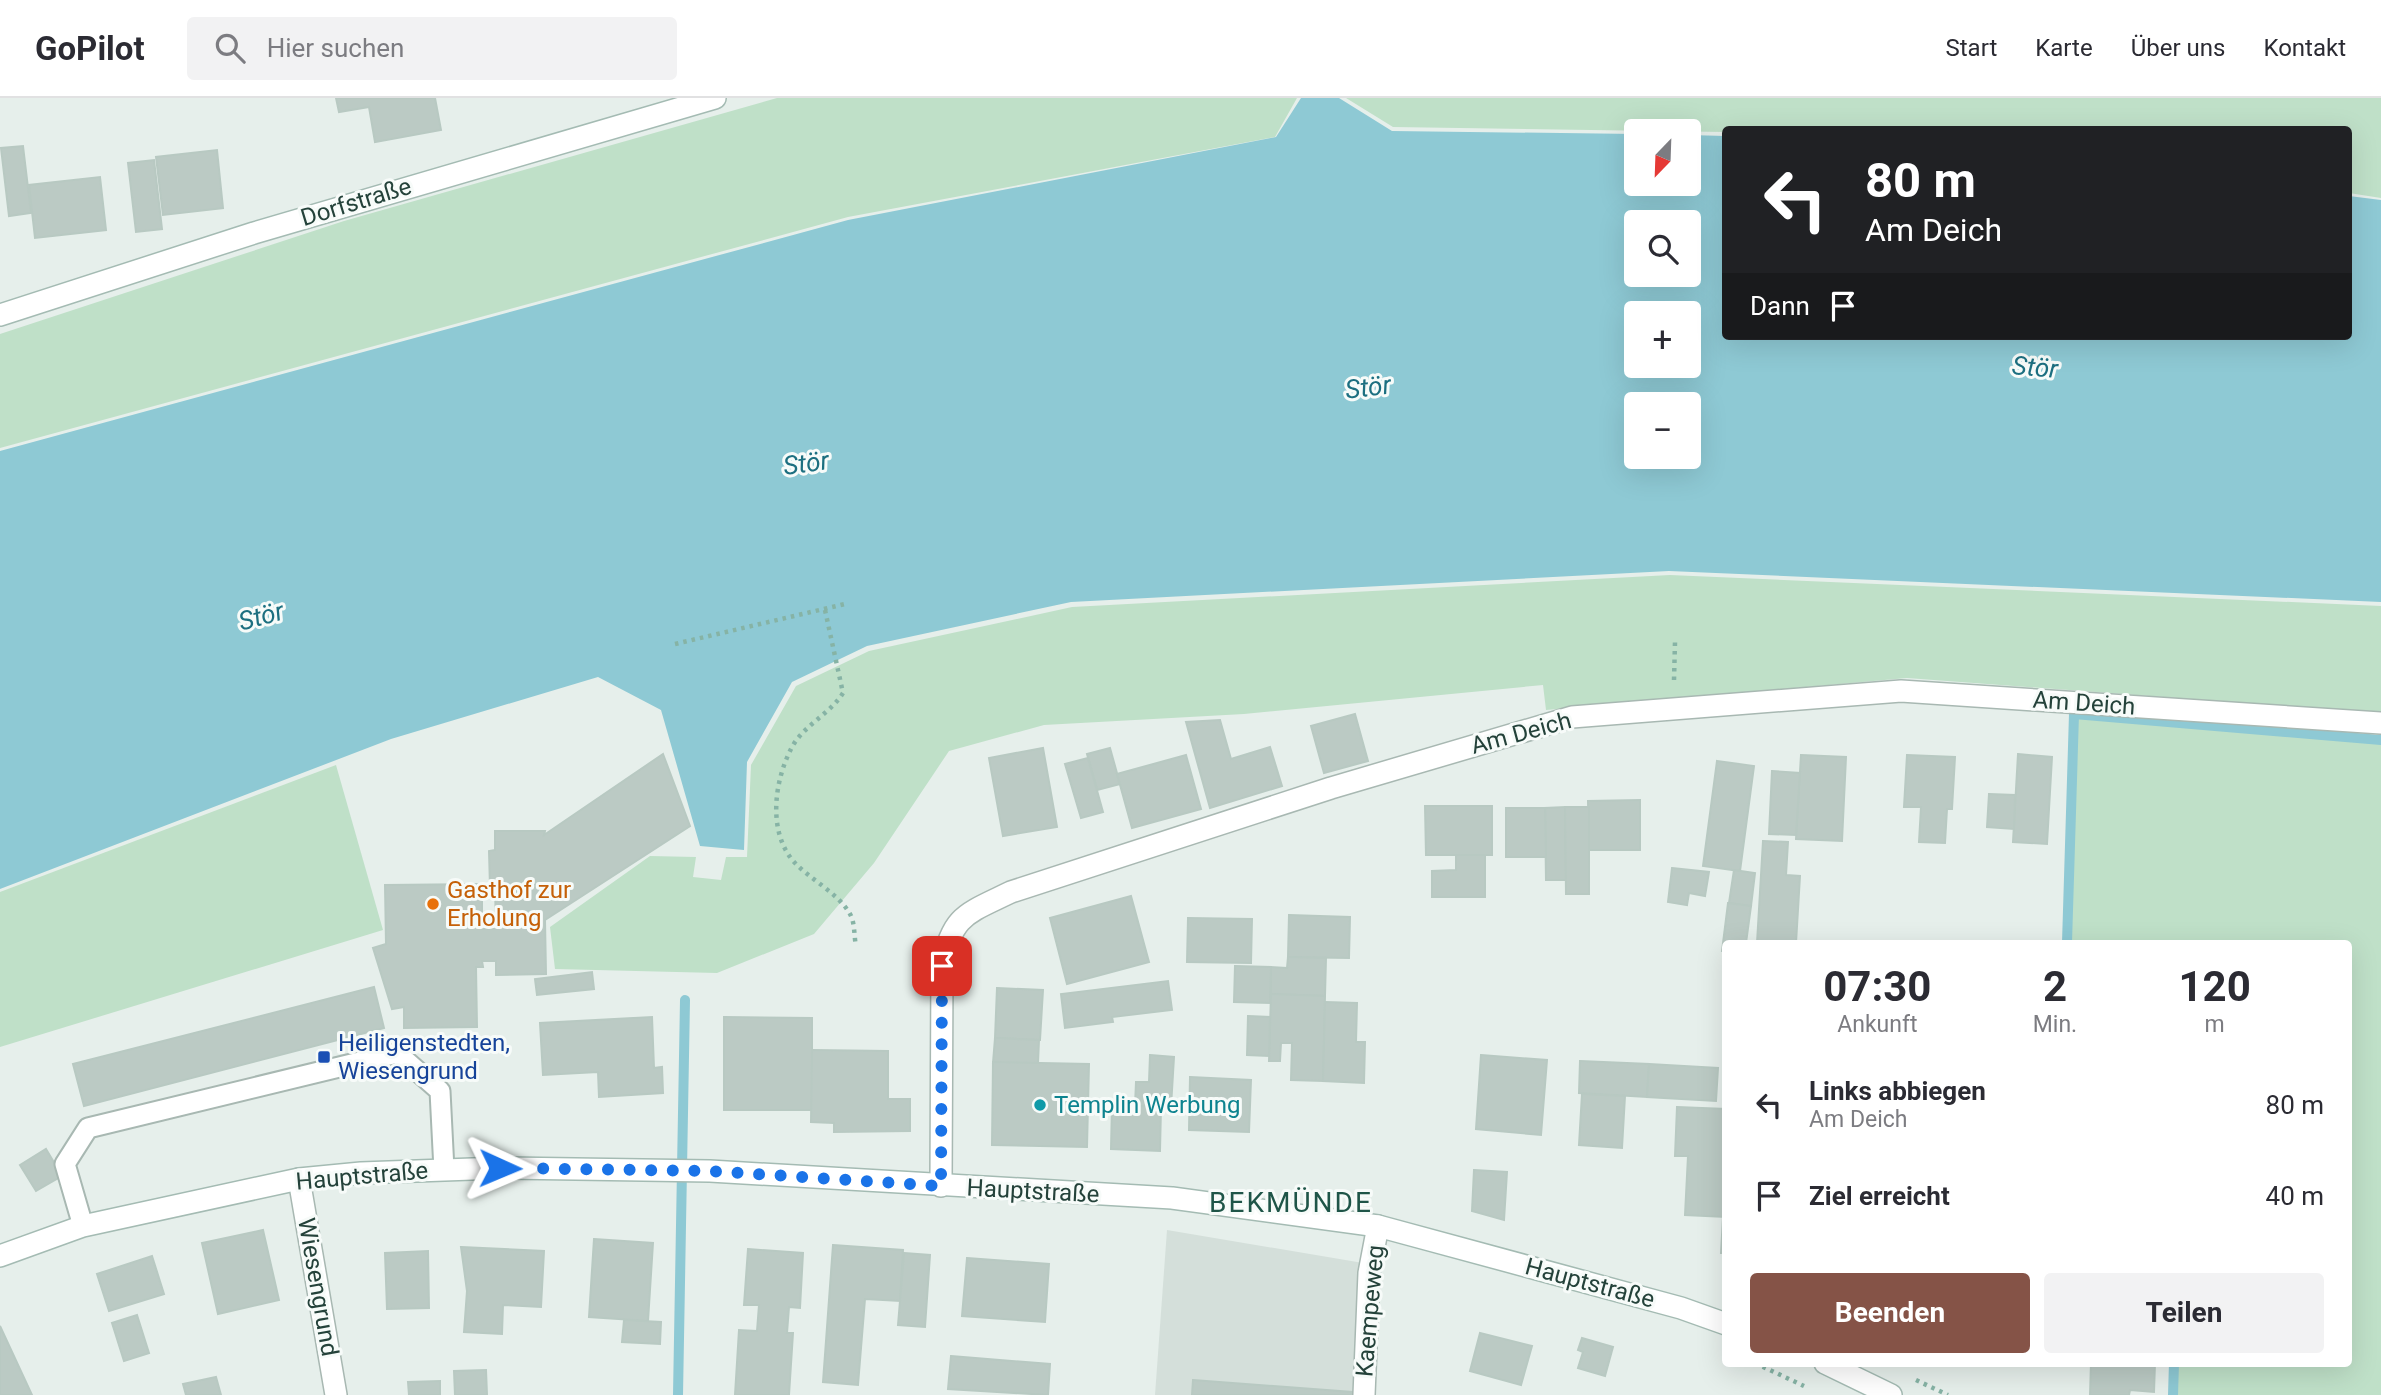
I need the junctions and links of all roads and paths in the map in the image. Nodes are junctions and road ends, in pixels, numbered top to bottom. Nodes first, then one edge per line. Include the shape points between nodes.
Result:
1 (715, 98) edge
2 (0, 315) edge
3 (845, 604) dead end
4 (825, 610) junction
5 (1675, 642) dead end
6 (675, 645) dead end
7 (1674, 709) junction
8 (2381, 723) edge
9 (856, 946) dead end
10 (444, 1170) junction
11 (299, 1179) junction
12 (941, 1186) junction
13 (83, 1226) junction
14 (1378, 1226) junction
15 (0, 1256) edge
16 (1722, 1323) edge
17 (1764, 1367) edge
18 (1833, 1367) edge
19 (1813, 1390) dead end
20 (337, 1395) edge
21 (1364, 1395) edge
22 (1891, 1395) edge

1 - 2 street, Dorfstraße via 254,233
3 - 4 path
4 - 6 path
4 - 9 path via 843,693 793,744 776,803 779,838 794,862 851,915
5 - 7 path
7 - 8 street, Am Deich via 1901,691
7 - 12 street, Am Deich via 1572,717 1331,788 1011,892 966,913 948,934 942,966
10 - 11 street, Hauptstraße
10 - 12 street, Hauptstraße via 710,1171
10 - 13 lane via 440,1091 397,1054 88,1128 65,1164
11 - 13 street, Hauptstraße
11 - 20 street, Wiesengrund
12 - 14 street, Hauptstraße via 1172,1198
13 - 15 street, Hauptstraße
14 - 16 street, Hauptstraße
14 - 21 street, Kaempeweg via 1369,1273
17 - 19 path
18 - 22 street

